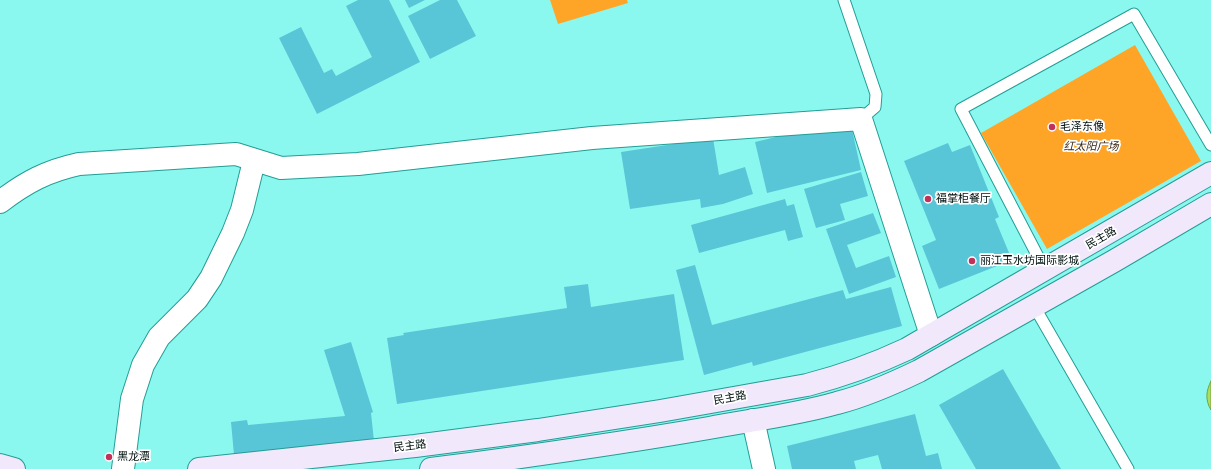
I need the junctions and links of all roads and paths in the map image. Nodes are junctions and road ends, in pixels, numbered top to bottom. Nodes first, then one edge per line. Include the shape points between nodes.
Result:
1 (844, 0) edge
2 (861, 119) junction
3 (1209, 138) edge
4 (254, 161) junction
5 (1211, 173) edge
6 (0, 202) edge
7 (1211, 204) edge
8 (1045, 270) junction
9 (1034, 306) junction
10 (931, 335) junction
11 (753, 420) junction
12 (0, 465) edge
13 (14, 469) edge
14 (123, 469) edge
15 (199, 469) edge
16 (431, 469) edge
17 (764, 469) edge
18 (1128, 469) edge

1 - 2 lane via 876,94 875,107
2 - 4 street via 592,138 358,164 282,168
2 - 10 street
3 - 8 lane via 1134,14 961,109
4 - 6 street via 236,154 79,164 42,175 24,184
4 - 14 street via 242,210 214,273 198,299 159,336 143,366 132,399
5 - 8 main road, 民主路
7 - 9 main road
8 - 10 main road, 民主路
9 - 11 main road via 919,372 891,384 838,403
9 - 18 lane
10 - 15 main road, 民主路 via 881,361 807,385 538,430
11 - 16 main road via 572,450
11 - 17 street
12 - 13 main road

